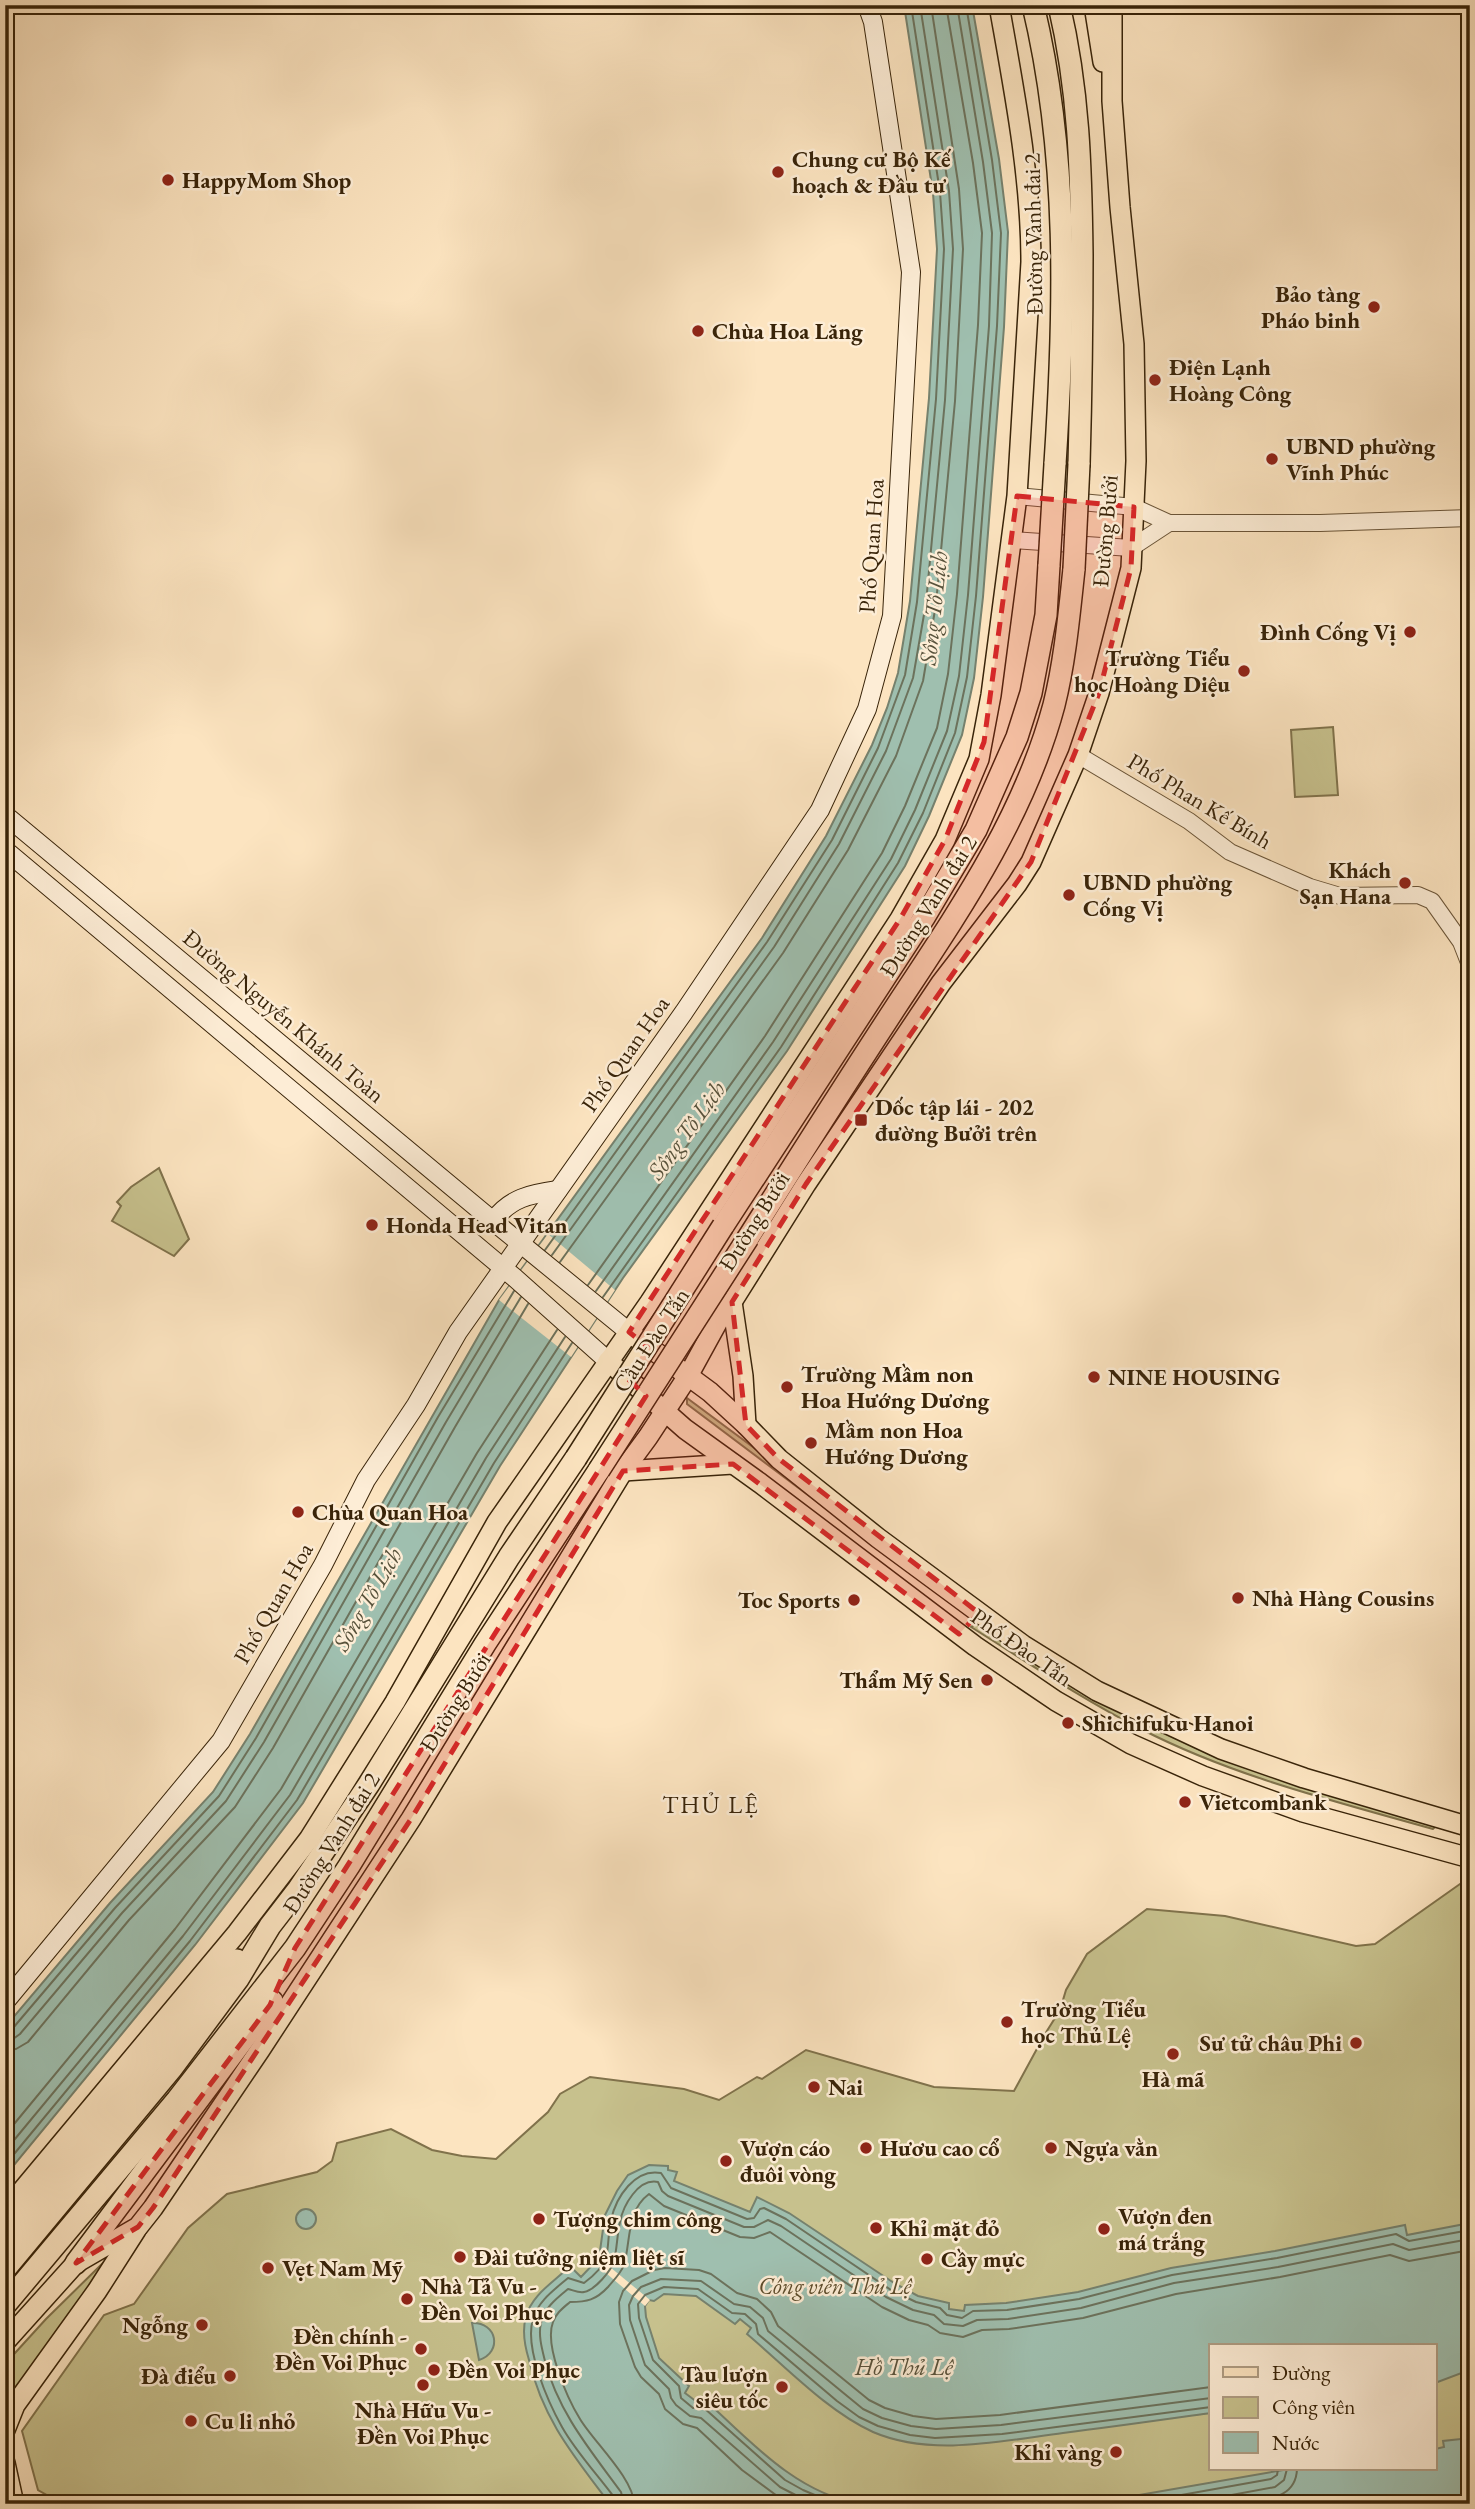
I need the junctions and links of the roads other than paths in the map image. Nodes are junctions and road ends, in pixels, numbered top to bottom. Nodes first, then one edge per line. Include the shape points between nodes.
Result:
1 (867, 5) edge
2 (999, 5) edge
3 (1033, 5) edge
4 (1059, 5) edge
5 (1094, 5) edge
6 (1112, 5) edge
7 (1112, 101) junction
8 (1017, 496) junction
9 (1134, 507) junction
10 (1470, 518) edge
11 (1168, 523) junction
12 (1012, 540) junction
13 (1131, 548) junction
14 (1078, 755) junction
15 (5, 815) edge
16 (5, 850) edge
17 (1470, 965) edge
18 (558, 1191) junction
19 (493, 1221) junction
20 (723, 1226) joint
21 (748, 1238) joint
22 (527, 1248) junction
23 (508, 1273) junction
24 (664, 1279) junction
25 (727, 1308) junction
26 (629, 1332) junction
27 (608, 1362) junction
28 (688, 1376) junction
29 (665, 1413) junction
30 (746, 1424) junction
31 (576, 1458) joint
32 (733, 1464) junction
33 (598, 1470) joint
34 (623, 1471) junction
35 (979, 1613) junction
36 (959, 1634) junction
37 (1470, 1827) edge
38 (1470, 1858) edge
39 (270, 1926) junction
40 (295, 1948) junction
41 (5, 2002) edge
42 (5, 2211) edge
43 (138, 2227) junction
44 (5, 2239) edge
45 (76, 2263) junction
46 (5, 2269) edge
47 (5, 2305) edge
48 (5, 2342) edge
49 (5, 2430) edge
50 (5, 2463) edge
51 (15, 2504) edge

1 - 18 main road, Phố Quan Hoa via 911,272 892,616 867,709 820,810
2 - 8 main road, Đường Bưởi via 1031,236
3 - 20 highway, Đường Vành đai 2, bridge via 1057,138 1062,319 1045,615 1031,693 976,830
4 - 21 highway, Đường Vành đai 2, bridge via 1076,92 1082,348 1074,569 1054,706 1000,841 966,901
5 - 7 main road, Đường Bưởi
6 - 7 main road, Đường Bưởi
7 - 9 main road, Đường Bưởi via 1134,344
8 - 9 street
8 - 12 main road, Đường Bưởi
9 - 11 street
9 - 13 main road, Đường Bưởi
10 - 11 street
11 - 13 street
12 - 13 street
12 - 24 main road, Đường Bưởi via 984,742 958,812 900,919
13 - 14 main road, Đường Bưởi via 1118,625
14 - 17 street, Phố Phan Kế Bính via 1189,821 1230,852 1310,887 1340,896 1418,895 1432,901 1461,942
14 - 25 main road, Đường Bưởi via 1017,884 941,983
15 - 19 main road, Đường Nguyễn Khánh Toàn
16 - 23 main road
18 - 19 main road via 513,1201
18 - 22 main road, Phố Quan Hoa
19 - 22 main road, Đường Nguyễn Khánh Toàn
20 - 31 highway, Cầu Đào Tấn, bridge
21 - 33 highway, Cầu Đào Tấn, bridge
22 - 23 main road, Phố Quan Hoa
22 - 26 main road, Đường Nguyễn Khánh Toàn
23 - 27 main road
23 - 41 main road, Phố Quan Hoa via 458,1332 366,1480 324,1565 221,1741
24 - 25 main road via 680,1310 698,1320
24 - 26 main road, Đường Bưởi
25 - 28 main road, Đường Bưởi
25 - 30 main road via 743,1376
26 - 27 main road, Đường Bưởi
26 - 28 main road, Phố Đào Tấn
27 - 29 main road, Phố Đào Tấn
27 - 42 main road, Đường Bưởi via 497,1522 395,1702 309,1839 237,1933
28 - 29 main road, Đường Bưởi
28 - 30 main road, Phố Đào Tấn
29 - 32 main road, Phố Đào Tấn
29 - 34 main road, Đường Bưởi
30 - 35 main road, Phố Đào Tấn via 779,1458
31 - 39 highway, Đường Vành đai 2 via 369,1784
32 - 34 main road
32 - 36 main road, Phố Đào Tấn
33 - 40 highway, Đường Vành đai 2
34 - 43 main road, Đường Bưởi via 411,1819
35 - 36 main road
35 - 37 main road, Phố Đào Tấn via 1076,1679 1191,1737 1304,1778
36 - 38 main road, Phố Đào Tấn via 1056,1701 1130,1744 1303,1812
39 - 44 highway via 213,1986
39 - 46 highway, Đường Vành đai 2 via 200,2032
40 - 45 highway via 270,2005
40 - 47 highway, Đường Vành đai 2 via 177,2100
43 - 45 main road, Đường Bưởi
43 - 49 main road via 15,2405
45 - 48 main road, Đường Bưởi
50 - 51 main road

